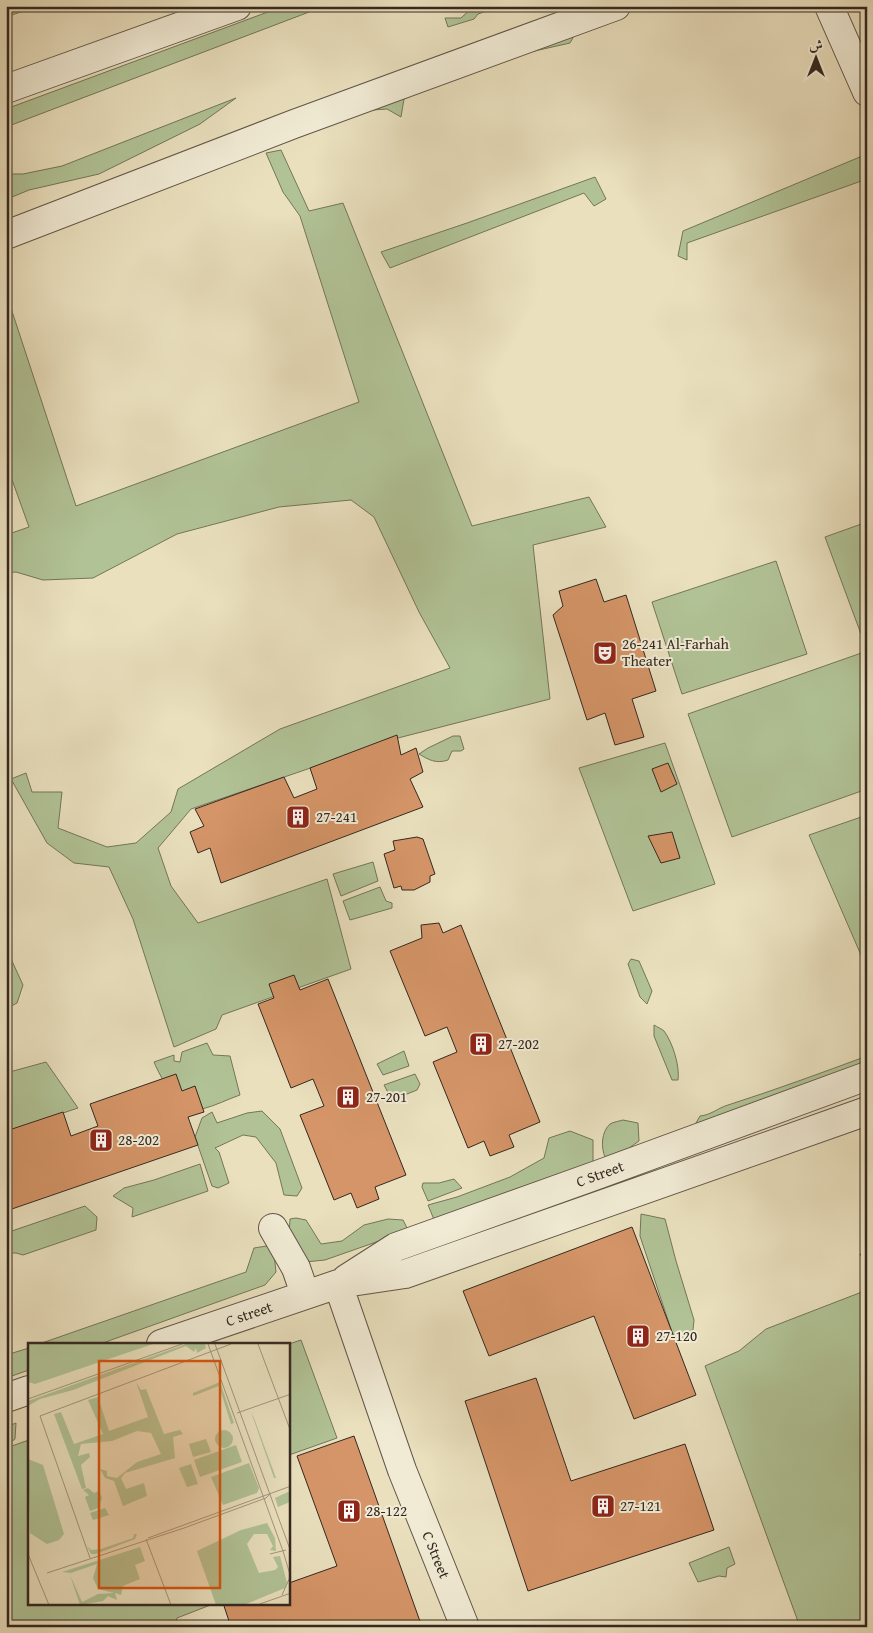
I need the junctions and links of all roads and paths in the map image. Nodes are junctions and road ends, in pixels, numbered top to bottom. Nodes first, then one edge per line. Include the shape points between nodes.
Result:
1 (237, 6) edge
2 (616, 6) edge
3 (830, 6) edge
4 (6, 89) edge
5 (867, 92) edge
6 (6, 235) edge
7 (867, 1076) edge
8 (867, 1111) edge
9 (273, 1228) dead end
10 (338, 1284) junction
11 (305, 1294) junction
12 (164, 1343) edge
13 (28, 1390) edge
14 (6, 1398) edge
15 (466, 1627) edge

1 - 4 street
2 - 6 street via 294,124
3 - 5 street
7 - 10 street, C Street via 396,1247
8 - 10 street, C Street via 405,1274
9 - 11 street via 296,1268
10 - 11 street, C street
10 - 15 street, C Street via 402,1470
11 - 12 street, C street
13 - 14 street

